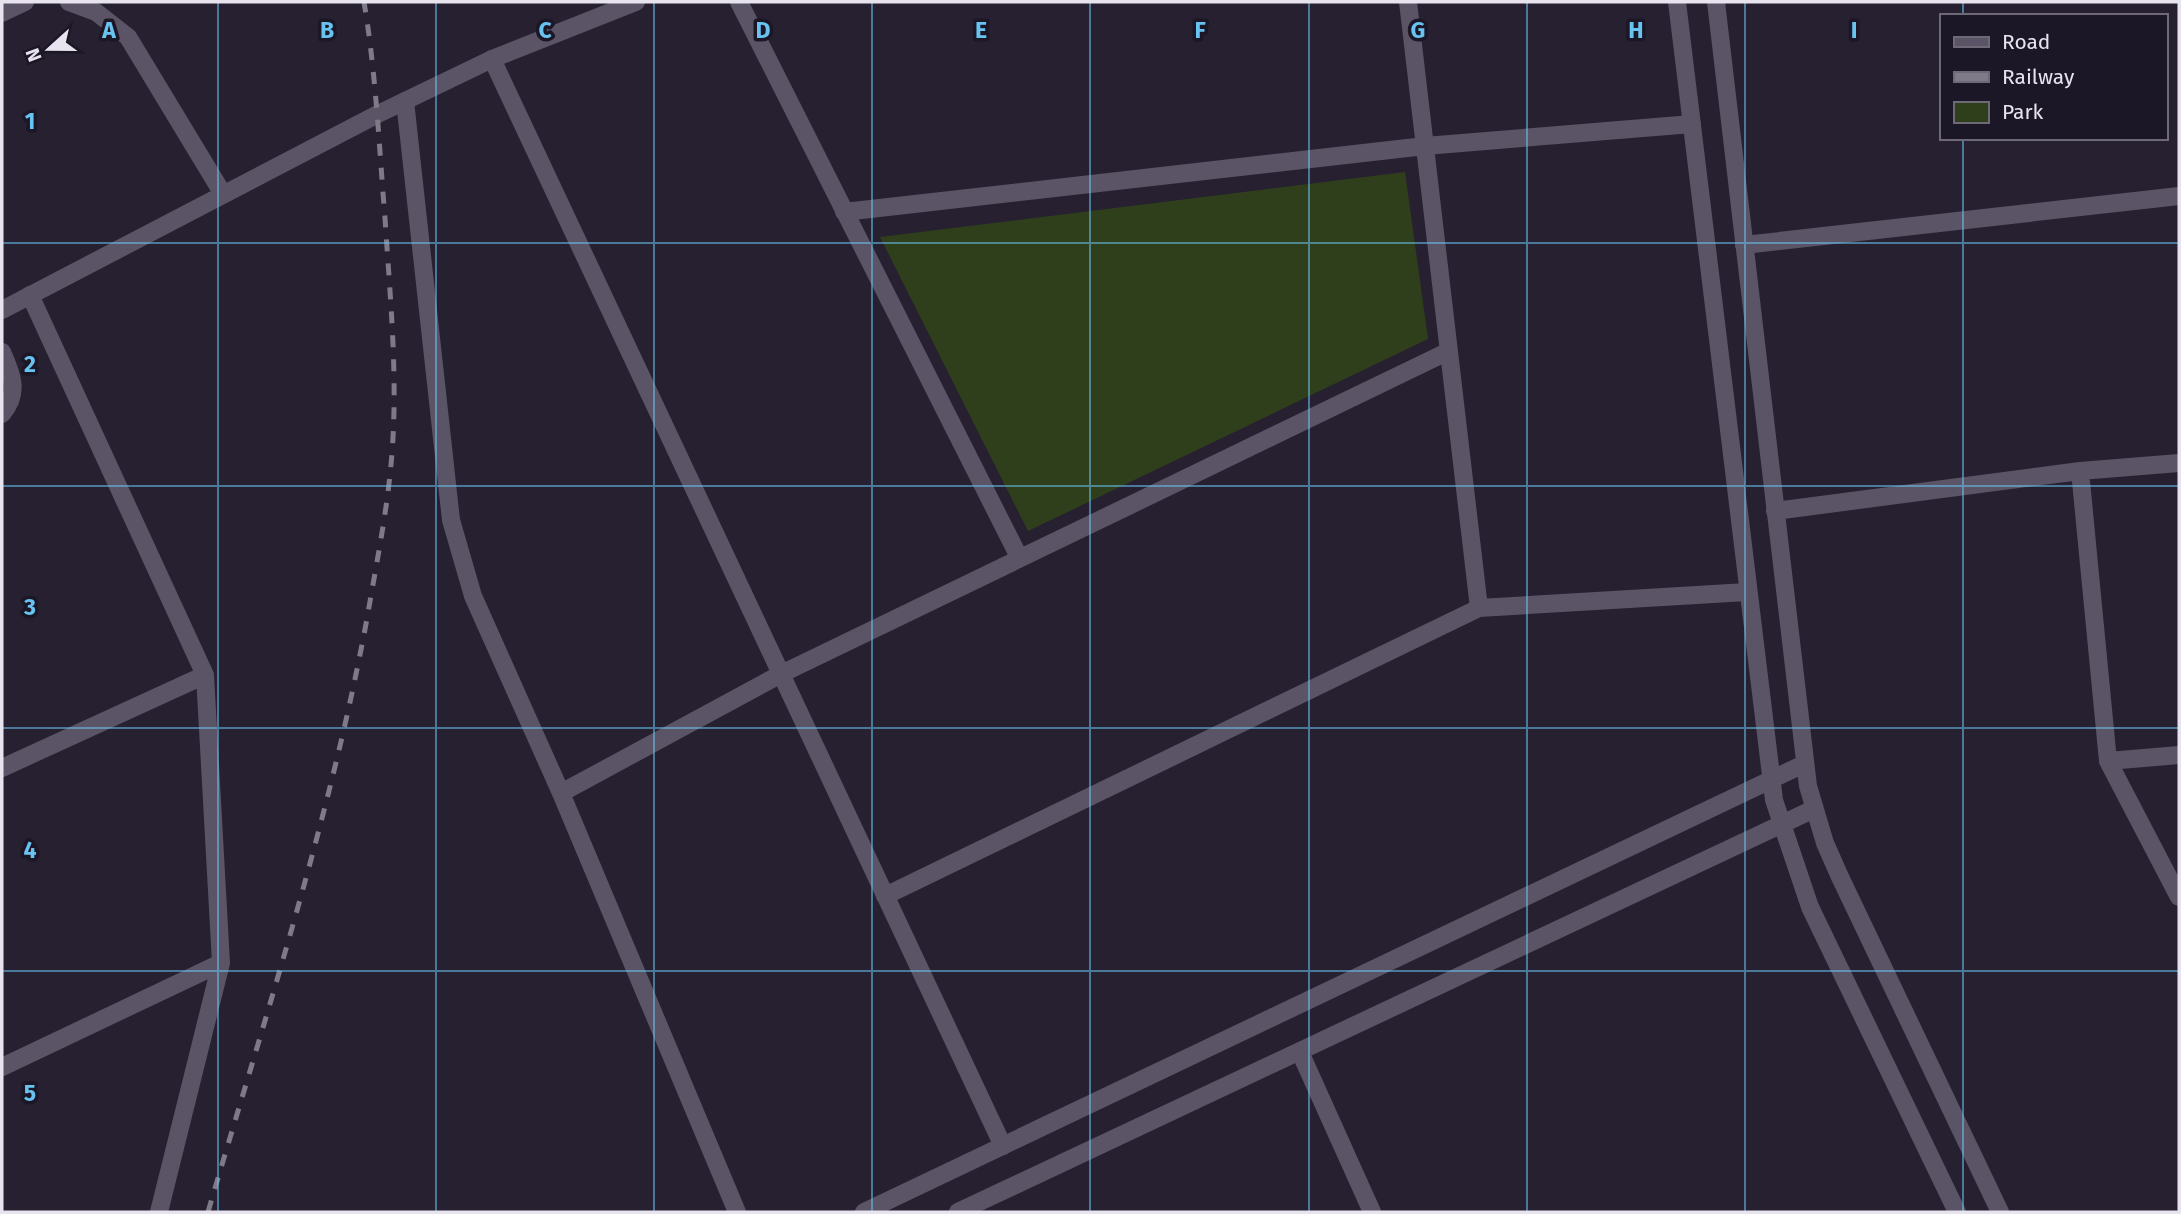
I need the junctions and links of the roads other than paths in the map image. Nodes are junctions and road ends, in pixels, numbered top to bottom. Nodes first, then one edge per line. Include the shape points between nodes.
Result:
1 (25, 2) edge
2 (69, 2) edge
3 (636, 2) edge
4 (739, 2) edge
5 (1408, 2) edge
6 (1677, 2) edge
7 (1716, 2) edge
8 (2, 13) edge
9 (492, 59) junction
10 (405, 101) junction
11 (1692, 124) junction
12 (1425, 146) junction
13 (223, 194) junction
14 (2179, 196) edge
15 (844, 212) junction
16 (1744, 245) junction
17 (30, 295) junction
18 (2, 310) edge
19 (1449, 351) junction
20 (2, 352) edge
21 (2, 414) edge
22 (2179, 463) edge
23 (2080, 471) junction
24 (1775, 511) junction
25 (1019, 557) junction
26 (1747, 592) junction
27 (1479, 608) junction
28 (781, 674) junction
29 (205, 675) junction
30 (2179, 755) edge
31 (2108, 761) junction
32 (1804, 764) junction
33 (2, 768) edge
34 (1769, 779) junction
35 (561, 793) junction
36 (1814, 809) junction
37 (1780, 822) junction
38 (885, 896) junction
39 (2179, 897) edge
40 (221, 962) junction
41 (1300, 1052) junction
42 (2, 1067) edge
43 (1003, 1146) junction
44 (159, 1212) edge
45 (737, 1212) edge
46 (864, 1212) edge
47 (958, 1212) edge
48 (1372, 1212) edge
49 (1957, 1212) edge
50 (2000, 1212) edge

1 - 8 street
2 - 13 street via 96,12 128,37
3 - 9 street
4 - 15 street
5 - 12 street
6 - 11 street
7 - 16 street
9 - 10 street
9 - 28 street
10 - 13 street
10 - 35 street via 451,520 473,596
11 - 12 street
11 - 26 street
12 - 15 street
12 - 19 street
13 - 17 street
14 - 16 street
15 - 25 street
16 - 24 street
17 - 18 street
17 - 29 street
19 - 25 street
19 - 27 street
20 - 21 street via 13,389
22 - 23 street
23 - 24 street
23 - 31 street
24 - 32 street
25 - 28 street
26 - 27 street
26 - 34 street
27 - 38 street
28 - 35 street
28 - 38 street
29 - 33 street
29 - 40 street
30 - 31 street
31 - 39 street
32 - 34 street
32 - 36 street
34 - 37 street
34 - 43 street
35 - 45 street
36 - 37 street
36 - 50 street via 1840,877
37 - 41 street
37 - 49 street via 1810,907
38 - 43 street
40 - 42 street
40 - 44 street
41 - 47 street
41 - 48 street
43 - 46 street

